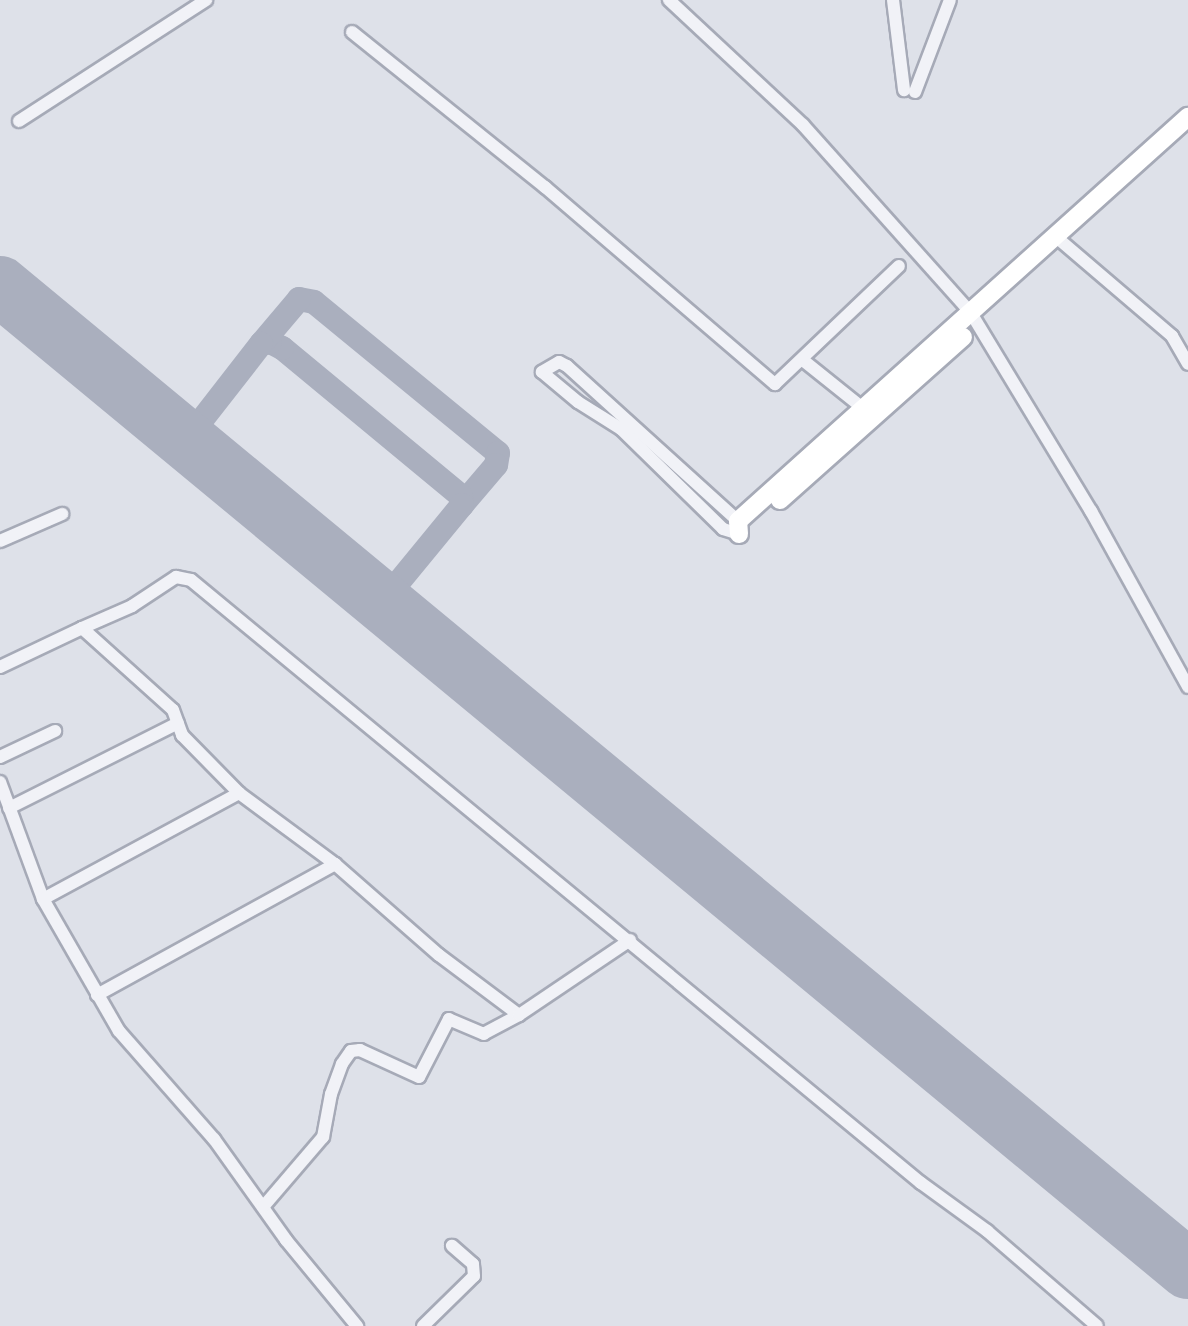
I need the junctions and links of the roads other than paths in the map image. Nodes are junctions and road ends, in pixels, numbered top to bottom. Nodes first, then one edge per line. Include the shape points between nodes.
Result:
1 (206, 0) edge
2 (669, 0) edge
3 (892, 0) edge
4 (950, 0) edge
5 (352, 32) dead end
6 (1188, 117) edge
7 (19, 121) dead end
8 (1188, 133) edge
9 (1059, 240) junction
10 (899, 266) dead end
11 (975, 318) junction
12 (804, 361) junction
13 (1188, 364) edge
14 (916, 370) junction
15 (864, 409) junction
16 (62, 514) dead end
17 (739, 527) junction
18 (0, 541) edge
19 (82, 628) junction
20 (0, 667) edge
21 (1184, 669) edge
22 (1188, 687) edge
23 (178, 723) junction
24 (55, 732) dead end
25 (0, 757) edge
26 (0, 782) edge
27 (239, 793) junction
28 (9, 808) junction
29 (335, 864) junction
30 (43, 898) junction
31 (630, 940) junction
32 (97, 995) junction
33 (519, 1015) junction
34 (263, 1207) junction
35 (452, 1245) dead end
36 (357, 1326) edge
37 (423, 1326) edge
38 (1096, 1326) edge

1 - 7 street
2 - 11 street via 803,125
3 - 4 street via 910,91
5 - 12 street via 545,187 773,383 777,384
6 - 9 highway
8 - 9 highway
9 - 11 highway
9 - 13 street via 1172,336
10 - 12 street
11 - 14 highway
11 - 21 street
12 - 15 street
14 - 15 highway
14 - 17 highway
15 - 17 highway
16 - 18 street
17 - 17 street via 723,529 621,429 578,402 542,372 559,362 567,366
19 - 20 street
19 - 23 street via 173,710
19 - 31 street via 132,606 176,577 186,577
21 - 22 street
23 - 27 street via 193,748
23 - 28 street
24 - 25 street
26 - 28 street
27 - 29 street
27 - 30 street
28 - 30 street
29 - 32 street
29 - 33 street via 439,955
30 - 32 street
31 - 33 street
31 - 38 street via 921,1183 987,1230
32 - 34 street via 119,1031 214,1139
33 - 34 street via 484,1034 449,1019 419,1077 360,1050 351,1052 331,1094 323,1137
34 - 36 street
35 - 37 street via 473,1264 474,1276

